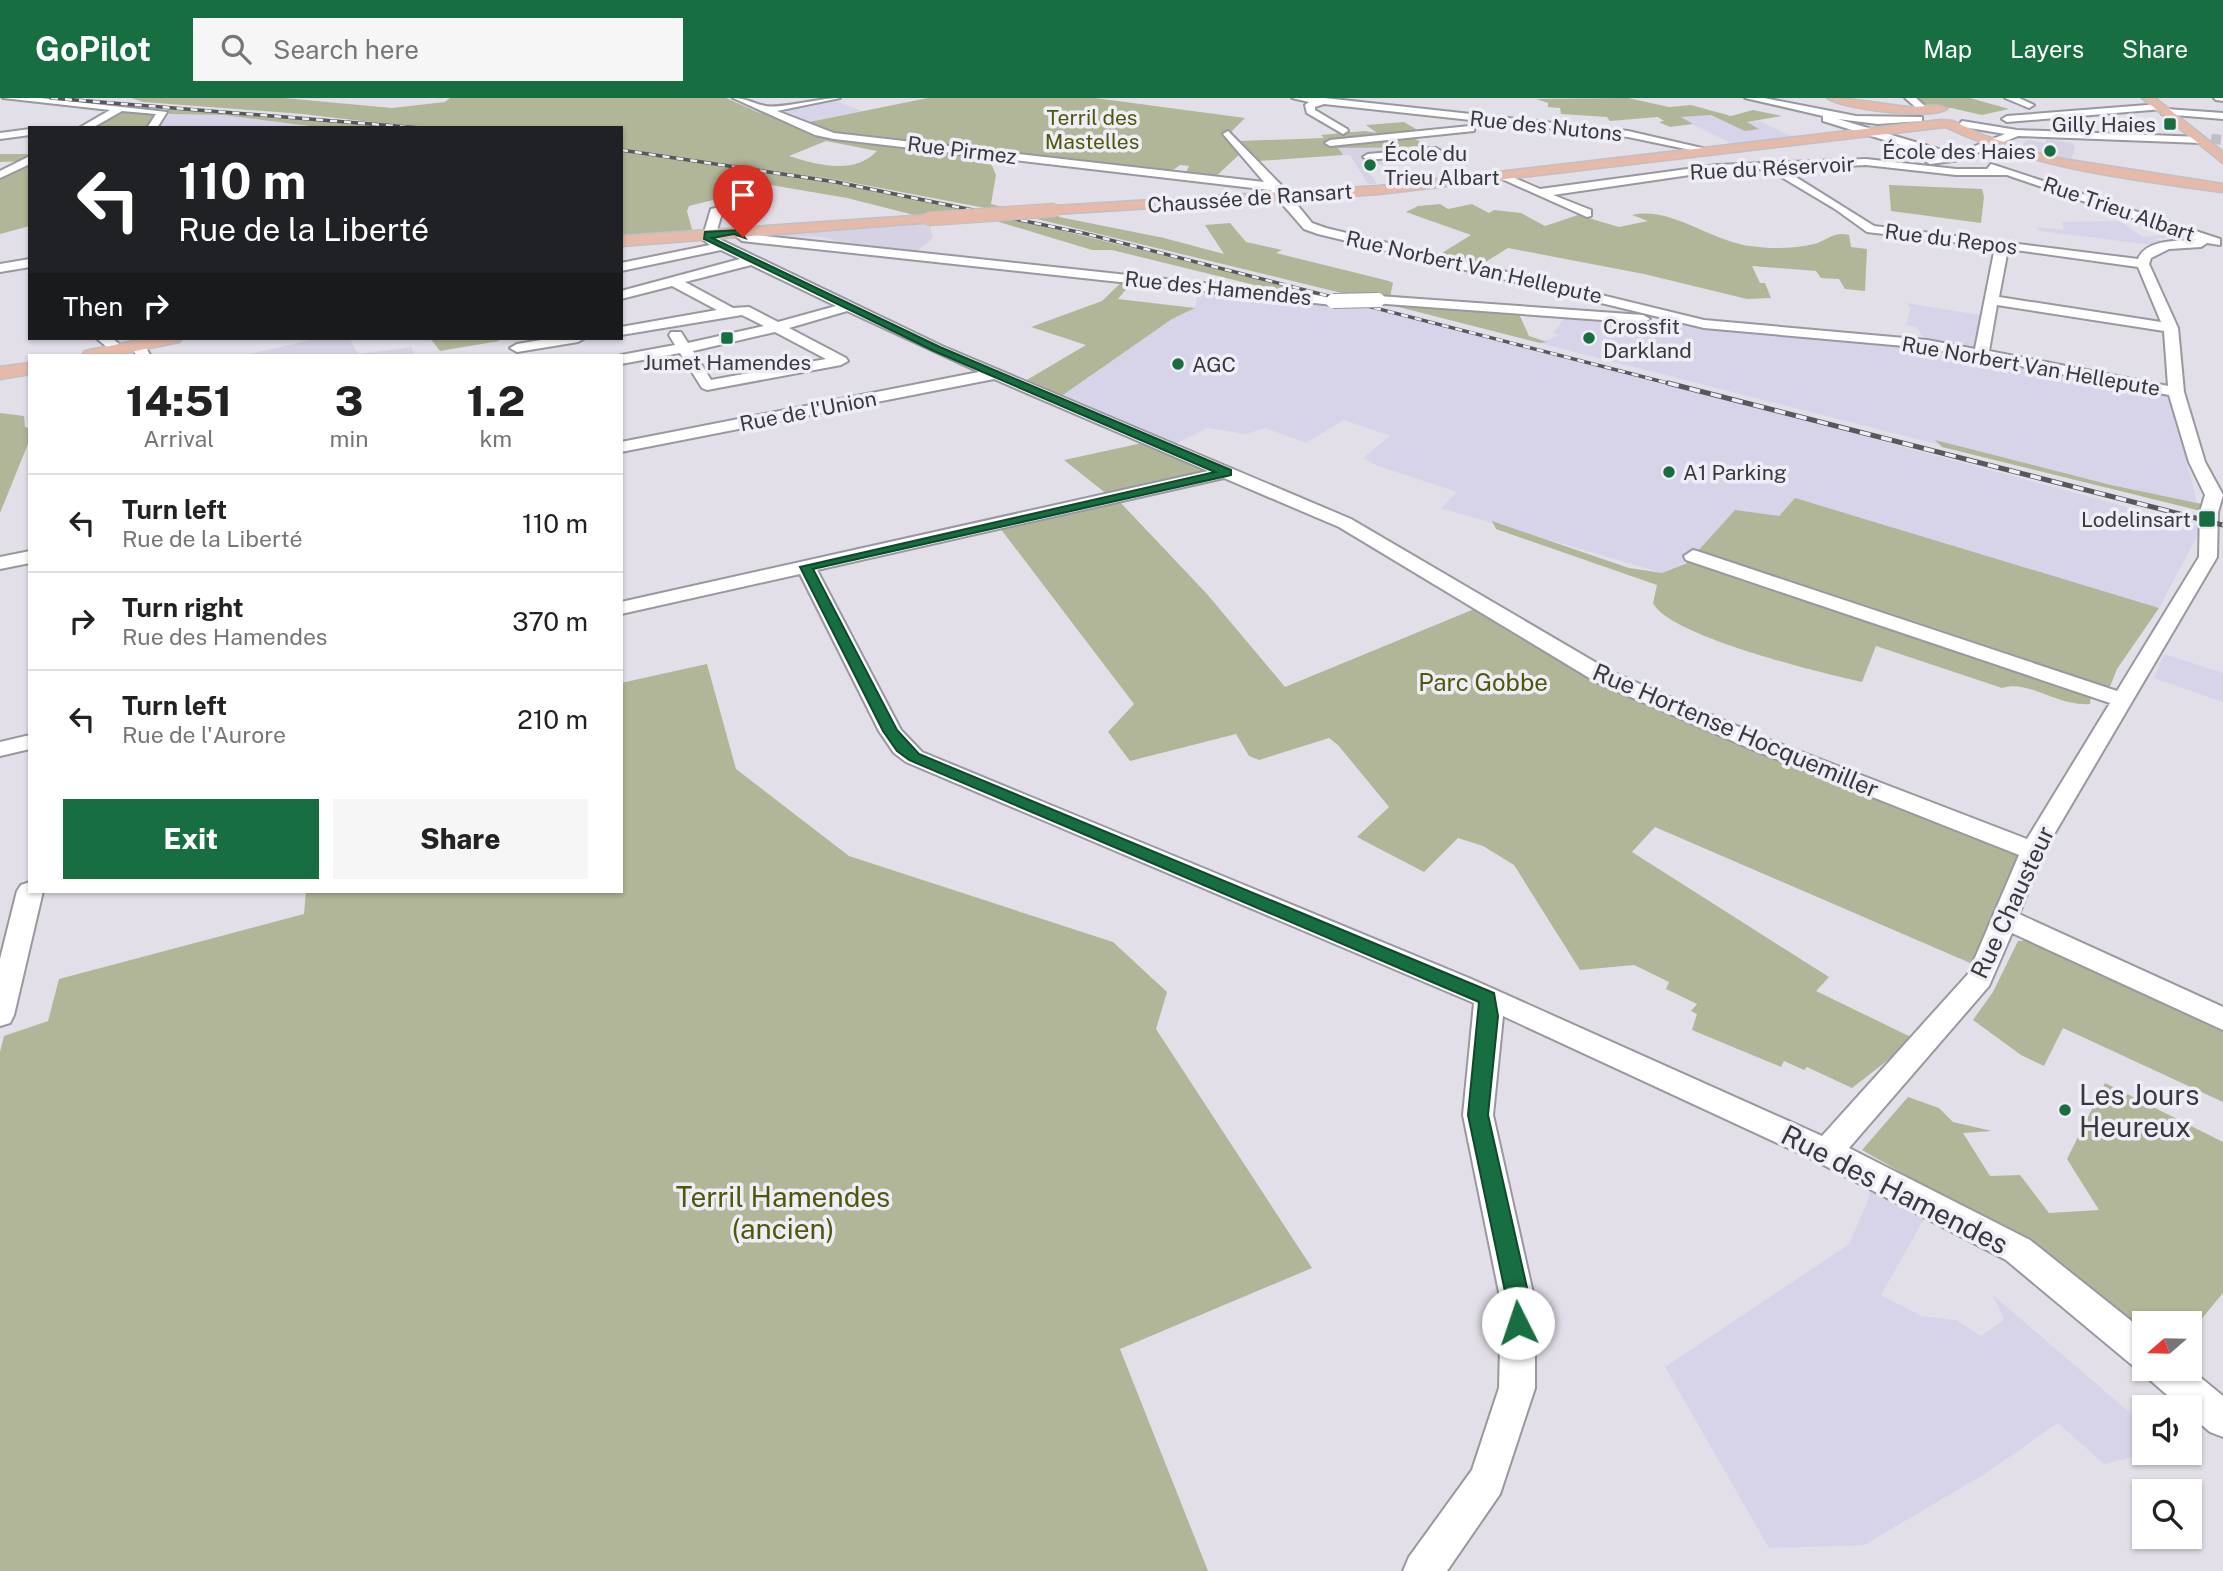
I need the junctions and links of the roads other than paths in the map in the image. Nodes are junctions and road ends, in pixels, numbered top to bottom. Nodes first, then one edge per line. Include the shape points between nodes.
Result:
1 (8, 98) edge
2 (738, 98) edge
3 (835, 98) edge
4 (1297, 98) edge
5 (1348, 98) edge
6 (1751, 98) edge
7 (1833, 98) edge
8 (2010, 98) edge
9 (2148, 98) edge
10 (1328, 100) edge
11 (2041, 100) dead end
12 (2202, 101) dead end
13 (2029, 105) junction
14 (121, 107) junction
15 (2163, 109) junction
16 (768, 110) junction
17 (2223, 110) edge
18 (1829, 113) junction
19 (1917, 114) edge
20 (2223, 116) tunnel mouth
21 (1968, 119) junction
22 (1473, 123) junction
23 (1427, 124) dead end
24 (88, 126) edge
25 (153, 126) edge
26 (1343, 131) dead end
27 (28, 132) edge
28 (1878, 132) junction
29 (2017, 133) junction
30 (1228, 134) dead end
31 (0, 136) edge
32 (2202, 136) junction
33 (1381, 137) junction
34 (1994, 142) junction
35 (1330, 143) dead end
36 (1777, 145) junction
37 (1738, 148) junction
38 (1710, 151) junction
39 (2168, 151) dead end
40 (1436, 152) dead end
41 (2195, 154) dead end
42 (1396, 156) junction
43 (1368, 157) dead end
44 (2221, 157) edge
45 (1956, 158) junction
46 (28, 160) edge
47 (1866, 162) junction
48 (1769, 166) junction
49 (2007, 172) junction
50 (0, 175) edge
51 (1499, 175) junction
52 (2220, 188) edge
53 (1280, 192) junction
54 (1539, 193) junction
55 (729, 209) dead end
56 (1587, 213) dead end
57 (736, 232) junction
58 (708, 234) junction
59 (623, 241) edge
60 (2220, 242) edge
61 (2001, 245) junction
62 (722, 246) junction
63 (678, 256) junction
64 (753, 260) junction
65 (28, 263) edge
66 (2143, 264) junction
67 (623, 267) edge
68 (0, 268) edge
69 (706, 272) junction
70 (673, 281) junction
71 (623, 294) edge
72 (1993, 300) junction
73 (849, 306) junction
74 (729, 311) junction
75 (623, 320) edge
76 (669, 323) junction
77 (1704, 324) junction
78 (637, 328) junction
79 (2171, 328) junction
80 (780, 329) junction
81 (623, 331) edge
82 (106, 340) edge
83 (168, 340) edge
84 (564, 340) edge
85 (516, 347) edge
86 (118, 349) junction
87 (684, 349) junction
88 (141, 350) edge
89 (96, 354) edge
90 (1981, 354) junction
91 (623, 360) edge
92 (28, 368) edge
93 (0, 373) edge
94 (995, 374) junction
95 (2176, 392) junction
96 (623, 447) edge
97 (1227, 472) junction
98 (2219, 495) edge
99 (1693, 556) dead end
100 (28, 558) edge
101 (2215, 560) edge
102 (0, 563) edge
103 (806, 567) junction
104 (623, 608) edge
105 (2121, 700) junction
106 (28, 742) edge
107 (0, 749) edge
108 (2033, 851) junction
109 (30, 893) edge
110 (2006, 919) junction
111 (1488, 998) junction
112 (0, 1015) edge
113 (2223, 1019) edge
114 (1827, 1152) junction
115 (2132, 1343) edge
116 (2178, 1381) edge
117 (2223, 1419) edge
118 (1423, 1571) edge

1 - 14 street
2 - 16 street, Rue Pirmez
3 - 16 street
4 - 10 street, Rue des Nutons
5 - 10 street
6 - 18 street
7 - 19 main road
8 - 13 street
9 - 15 main road
10 - 22 street, Rue des Nutons
10 - 26 street via 1310,105 1310,111
11 - 13 street
12 - 17 street
13 - 21 street
14 - 24 street
14 - 25 street via 162,112
15 - 20 street, Chaussée de Ransart
15 - 21 street, Chaussée de Ransart
15 - 32 main road
16 - 53 street, Rue Pirmez via 834,136
18 - 19 street via 1904,122
18 - 28 street, Rue Trieu Albart via 1827,119
19 - 21 main road, Chaussée de Ransart
19 - 21 main road
19 - 28 main road, Chaussée de Ransart
21 - 29 street
21 - 34 main road
22 - 23 street
22 - 33 street
22 - 38 street, Rue des Nutons via 1628,134
27 - 31 street
28 - 36 main road, Chaussée de Ransart
28 - 45 street, Rue Trieu Albart
29 - 32 street
29 - 34 street
29 - 39 street
30 - 53 street, Rue Norbert Van Hellepute
32 - 44 main road
33 - 35 street
33 - 42 street
34 - 45 street
34 - 52 main road via 2082,167
36 - 37 main road, Chaussée de Ransart
36 - 47 street
37 - 38 main road, Chaussée de Ransart
37 - 48 street, Rue du Repos
38 - 51 main road, Chaussée de Ransart
40 - 42 street
41 - 44 street
42 - 43 street
45 - 47 street
45 - 49 street, Rue Trieu Albart
46 - 50 street
47 - 48 street, Rue du Réservoir
47 - 49 street, Rue du Réservoir via 1956,172
48 - 54 street, Rue du Réservoir via 1717,168
48 - 61 street, Rue du Repos via 1871,229
49 - 60 street, Rue Trieu Albart
51 - 53 main road, Chaussée de Ransart via 1379,190
51 - 54 street
53 - 57 main road, Chaussée de Ransart, bridge
53 - 77 street, Rue Norbert Van Hellepute via 1308,226 1322,231
54 - 56 street
55 - 58 street via 717,209
57 - 58 main road, Chaussée de Ransart
57 - 77 street, Rue des Hamendes, bridge via 738,236 1333,301 1378,300
58 - 59 main road, Chaussée de Ransart
58 - 62 street, Rue Hortense Hocquemiller via 708,239
60 - 66 street via 2166,245 2145,256
61 - 66 street, Rue du Repos
61 - 72 street
62 - 63 street
62 - 64 street, Rue Hortense Hocquemiller
63 - 67 street
63 - 69 street
64 - 69 street
64 - 73 street, Rue Hortense Hocquemiller
65 - 68 street
66 - 79 street
69 - 70 street
70 - 71 street
70 - 74 street
72 - 79 street
72 - 90 street
73 - 80 street
73 - 94 street, Rue Hortense Hocquemiller
74 - 76 street
74 - 80 street via 744,310
75 - 78 street
76 - 78 street
76 - 87 street
77 - 90 street, Rue Norbert Van Hellepute via 1842,334
78 - 81 street
79 - 95 street
80 - 87 street
80 - 87 street via 841,361 707,386
82 - 86 street
83 - 88 main road
84 - 85 street
86 - 88 main road
86 - 89 main road
87 - 91 street
90 - 95 street, Rue Norbert Van Hellepute
92 - 93 main road
94 - 96 street, Rue de l'Union
94 - 97 street, Rue Hortense Hocquemiller
95 - 98 street via 2197,463
97 - 103 street
97 - 108 street, Rue Hortense Hocquemiller via 1345,523 1604,677 1759,744
98 - 101 street, Rue Chausteur via 2209,512
99 - 105 street
100 - 102 street
101 - 105 street, Rue Chausteur
103 - 104 street
103 - 111 street, Rue des Hamendes via 890,731 914,757
105 - 108 street, Rue Chausteur
106 - 107 street
108 - 110 street, Rue Chausteur
109 - 112 street
110 - 113 street
110 - 114 street, Rue Chausteur via 1979,979
111 - 114 street, Rue des Hamendes
111 - 118 street via 1478,1115 1518,1301 1517,1388 1487,1481
114 - 115 street, Rue des Hamendes via 2018,1250
116 - 117 street

